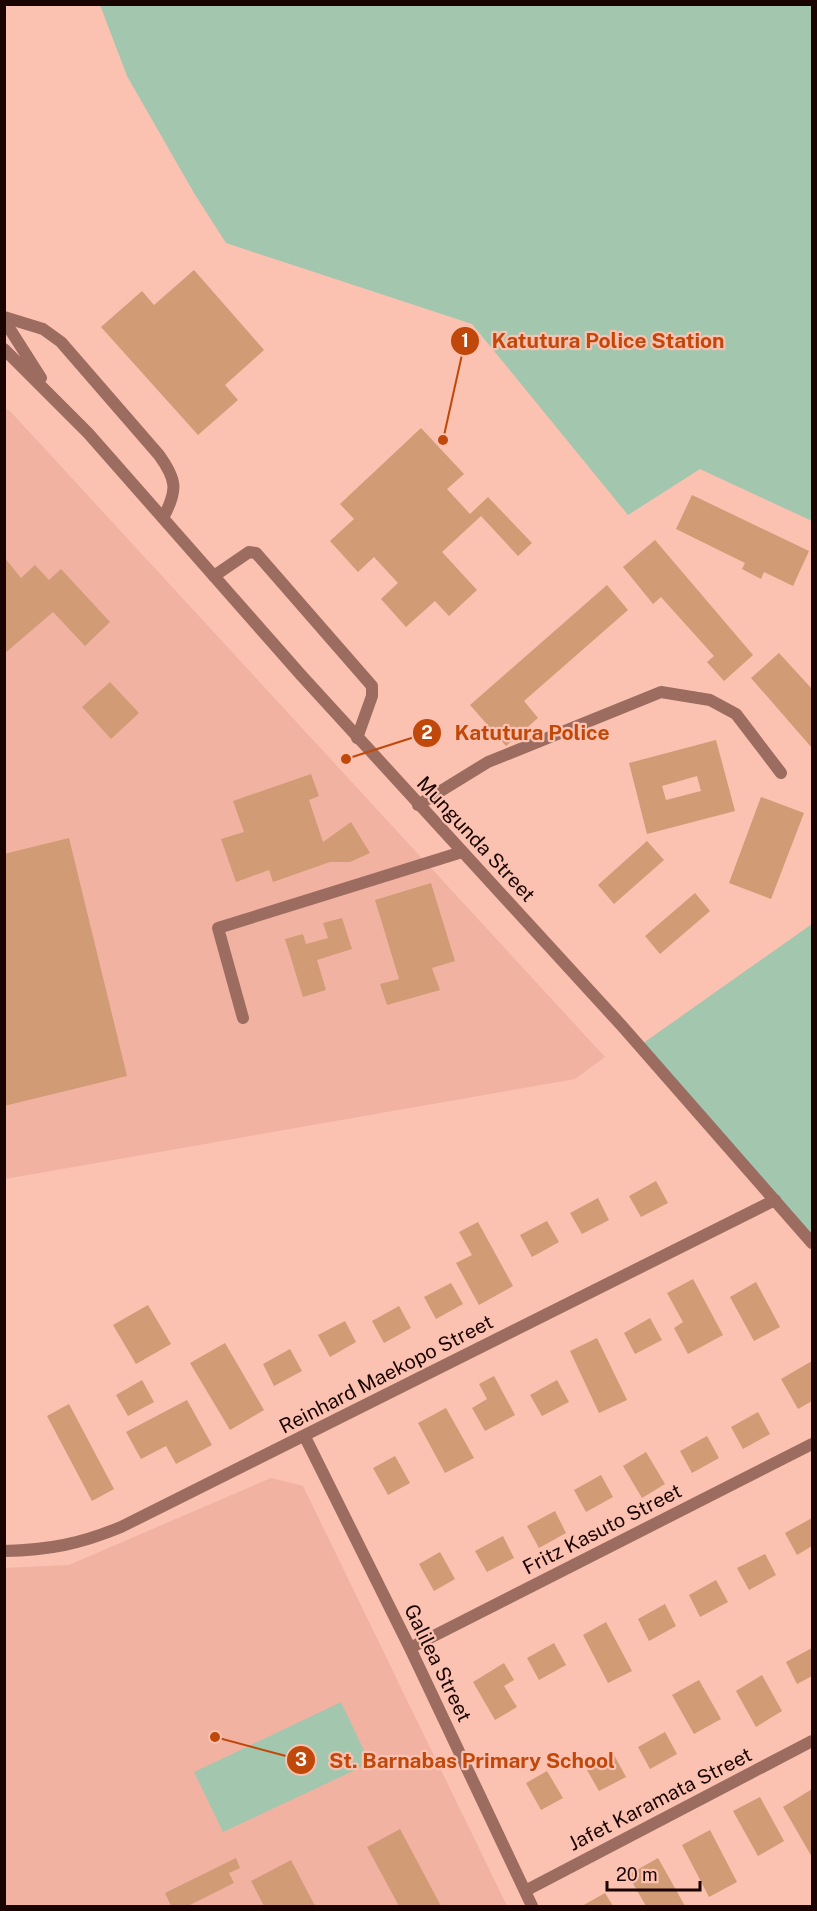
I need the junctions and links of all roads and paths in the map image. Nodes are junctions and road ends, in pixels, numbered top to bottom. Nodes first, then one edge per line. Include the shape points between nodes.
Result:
1 (4, 318) edge
2 (4, 349) edge
3 (53, 397) junction
4 (163, 518) junction
5 (214, 576) junction
6 (357, 738) junction
7 (781, 773) dead end
8 (418, 805) junction
9 (462, 852) junction
10 (243, 1018) dead end
11 (776, 1200) junction
12 (813, 1243) edge
13 (305, 1437) junction
14 (813, 1444) edge
15 (4, 1551) edge
16 (410, 1648) junction
17 (813, 1741) edge
18 (525, 1891) junction
19 (532, 1906) edge

1 - 3 street
1 - 4 street via 43,329 61,342 159,455 172,473 175,486
2 - 3 street
3 - 4 street, Mungunda Street
4 - 5 street, Mungunda Street
5 - 6 street, Mungunda Street
5 - 6 street via 249,552 256,553 372,686
6 - 8 street, Mungunda Street
7 - 8 street via 736,714 710,700 661,692 488,762
8 - 9 street, Mungunda Street
9 - 10 street via 218,928
9 - 11 street, Mungunda Street
11 - 12 street, Mungunda Street
11 - 13 street, Reinhard Maekopo Street
13 - 15 street, Reinhard Maekopo Street via 90,1540 62,1547
13 - 16 street, Galilea Street
14 - 16 street, Fritz Kasuto Street
16 - 18 street, Galilea Street
17 - 18 street, Jafet Karamata Street
18 - 19 street, Galilea Street

